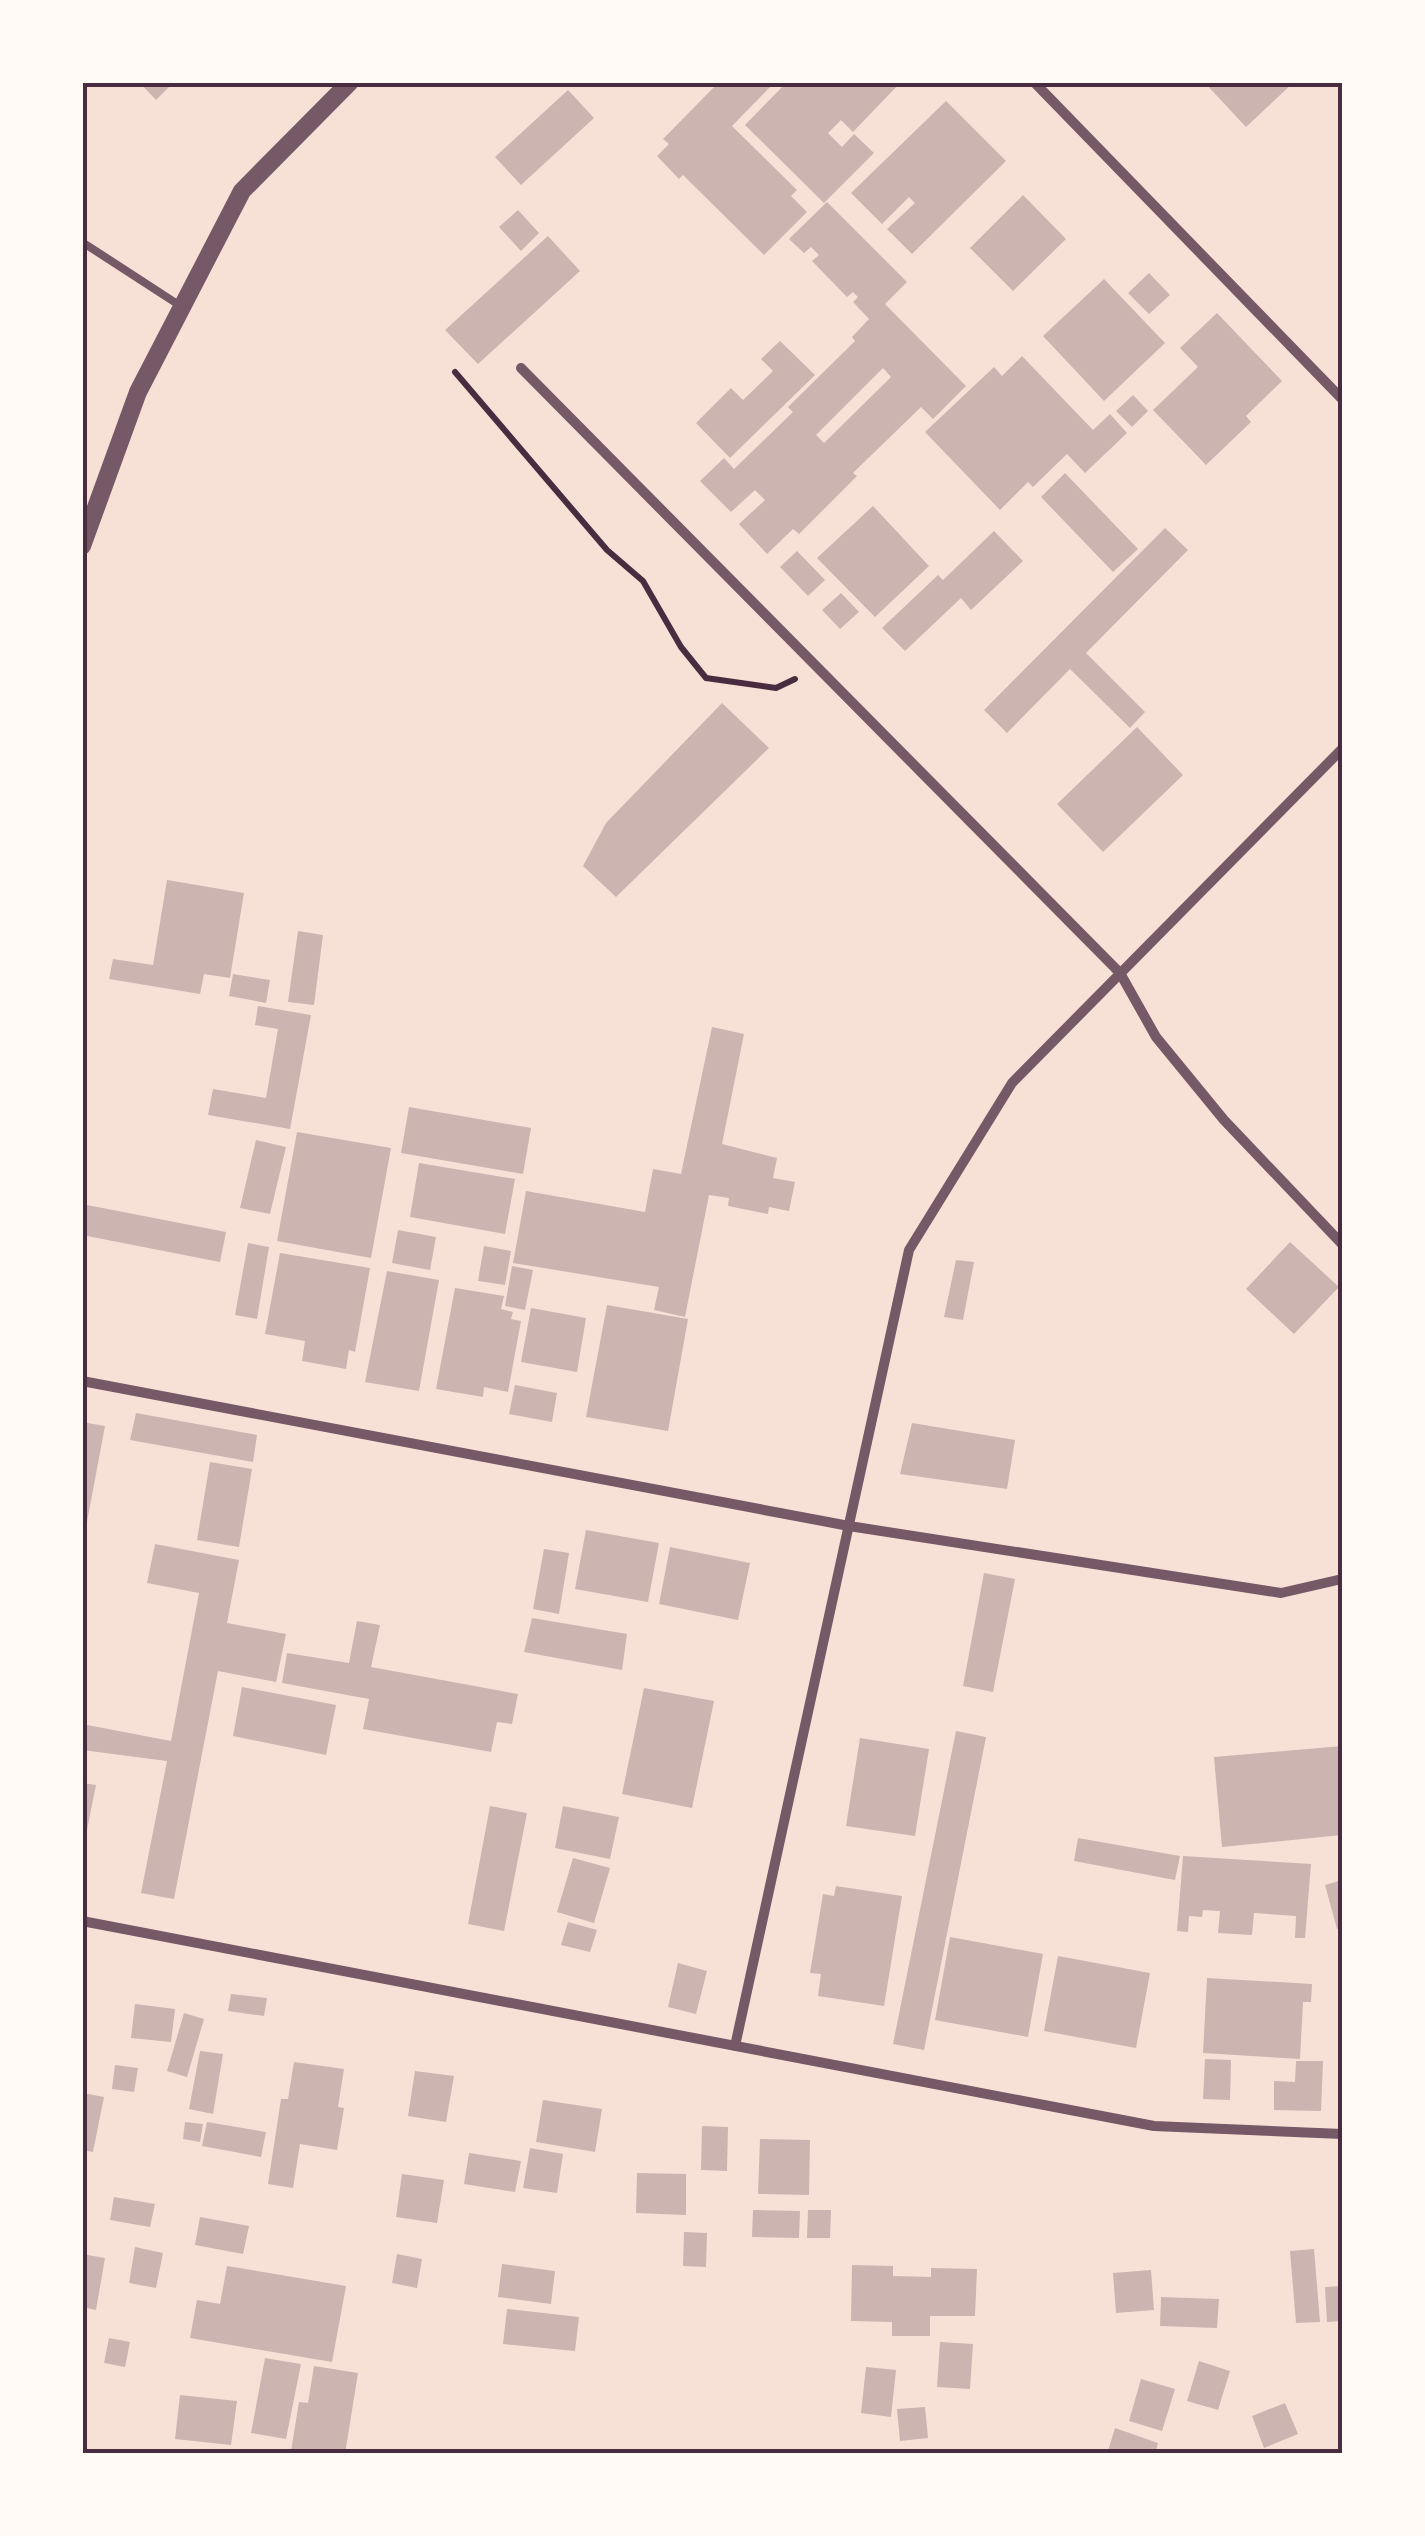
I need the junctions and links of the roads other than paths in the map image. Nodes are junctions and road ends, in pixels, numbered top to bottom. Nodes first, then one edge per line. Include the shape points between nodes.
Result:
1 (350, 82) edge
2 (1034, 82) edge
3 (82, 242) edge
4 (182, 307) junction
5 (521, 368) dead end
6 (1342, 400) edge
7 (82, 546) edge
8 (1342, 748) edge
9 (1120, 973) junction
10 (1342, 1244) edge
11 (82, 1381) edge
12 (849, 1526) junction
13 (1342, 1579) edge
14 (82, 1921) edge
15 (735, 2046) junction
16 (1342, 2134) edge

1 - 4 street via 242,191
2 - 6 street
3 - 4 lane
4 - 7 street via 138,392
5 - 9 street
8 - 9 street
9 - 10 street via 1156,1037
9 - 12 street via 1012,1083 909,1250
11 - 12 street
12 - 13 street via 1282,1594
12 - 15 street
14 - 15 street
15 - 16 street via 1154,2126

